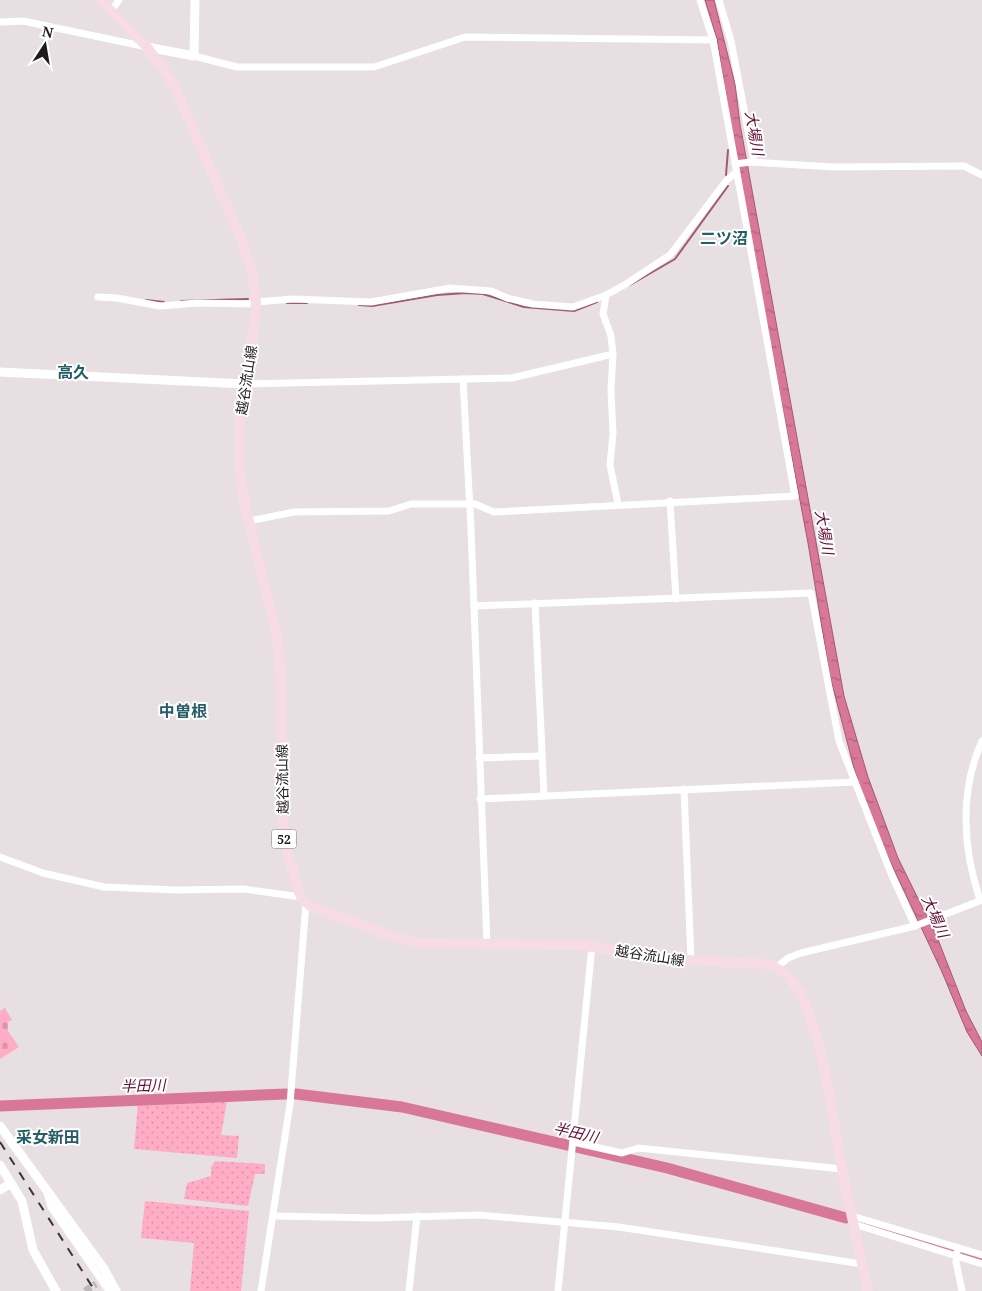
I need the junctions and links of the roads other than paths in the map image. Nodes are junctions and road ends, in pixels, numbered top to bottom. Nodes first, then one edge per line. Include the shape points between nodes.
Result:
1 (100, 0) edge
2 (119, 0) edge
3 (195, 0) edge
4 (700, 0) edge
5 (719, 0) edge
6 (111, 11) junction
7 (0, 22) edge
8 (713, 40) junction
9 (147, 47) junction
10 (194, 56) junction
11 (752, 162) junction
12 (736, 164) junction
13 (736, 172) junction
14 (982, 175) edge
15 (98, 297) dead end
16 (606, 298) junction
17 (256, 303) junction
18 (612, 354) junction
19 (0, 372) edge
20 (463, 380) junction
21 (245, 384) junction
22 (670, 502) junction
23 (469, 504) junction
24 (618, 504) junction
25 (249, 521) junction
26 (676, 599) junction
27 (535, 603) junction
28 (474, 606) junction
29 (982, 741) edge
30 (542, 756) junction
31 (479, 758) junction
32 (855, 782) junction
33 (684, 789) junction
34 (544, 795) junction
35 (480, 799) junction
36 (0, 857) edge
37 (304, 900) junction
38 (981, 900) edge
39 (916, 926) junction
40 (487, 944) junction
41 (592, 946) junction
42 (691, 961) junction
43 (777, 967) junction
44 (0, 1126) edge
45 (573, 1144) junction
46 (0, 1165) edge
47 (842, 1169) junction
48 (11, 1183) junction
49 (45, 1188) junction
50 (0, 1190) edge
51 (274, 1216) junction
52 (417, 1216) junction
53 (853, 1220) junction
54 (565, 1224) junction
55 (957, 1252) junction
56 (982, 1255) edge
57 (862, 1264) junction
58 (982, 1264) edge
59 (56, 1291) edge
60 (109, 1291) edge
61 (116, 1291) edge
62 (261, 1291) edge
63 (409, 1291) edge
64 (558, 1291) edge
65 (868, 1291) edge
66 (962, 1291) edge

1 - 6 main road, 越谷流山線 / 52
2 - 6 street
3 - 10 street
4 - 8 street
5 - 11 street via 731,41
6 - 9 main road, 越谷流山線 / 52
7 - 9 street via 23,21
8 - 10 street via 465,37 374,67 237,66
8 - 12 street
9 - 10 street
9 - 17 main road, 越谷流山線 / 52 via 173,83 239,234 249,260
11 - 12 street
11 - 14 street via 833,167 964,166
12 - 13 street
13 - 16 street via 670,255
13 - 22 street via 795,496
15 - 17 street via 160,306
16 - 17 street via 573,308 533,304 491,291 450,288 371,302 293,299
16 - 18 street via 603,314 611,336
17 - 21 main road, 越谷流山線 / 52
18 - 20 street via 512,378
18 - 24 street via 610,465
19 - 21 street
20 - 21 street
20 - 23 street
21 - 25 main road, 越谷流山線 / 52 via 239,462
22 - 24 street
22 - 26 street
23 - 24 street via 494,512
23 - 25 street via 411,504 389,511 294,512
23 - 28 street
25 - 37 main road, 越谷流山線 / 52 via 276,631 280,670 282,832 290,866
26 - 27 street
26 - 32 street via 811,593 839,741
27 - 28 street
27 - 30 street
28 - 31 street
29 - 38 street via 967,789 966,828 968,854
30 - 31 street
30 - 34 street
31 - 35 street
32 - 33 street
32 - 39 street via 892,876
33 - 34 street
33 - 42 street
34 - 35 street
35 - 40 street
36 - 37 street via 43,873 104,887 243,889
37 - 40 main road, 越谷流山線 via 410,942
37 - 51 street via 295,1052
38 - 39 street
39 - 43 street via 801,953
40 - 41 main road, 越谷流山線
41 - 42 main road, 越谷流山線
41 - 45 street
42 - 43 main road, 越谷流山線 via 758,963
43 - 47 main road via 794,984 809,1016 833,1112
44 - 49 street
45 - 47 street via 622,1152 638,1148
45 - 54 street
46 - 48 street
47 - 53 main road
48 - 50 street
48 - 59 street via 22,1202 38,1262
49 - 60 street via 51,1206 99,1282
49 - 61 street via 104,1269
51 - 52 street
51 - 62 street
52 - 54 street via 480,1215
52 - 63 street
53 - 55 street
53 - 57 main road
54 - 57 street via 657,1232
54 - 64 street
55 - 56 street
55 - 58 street
55 - 66 street
57 - 65 main road

